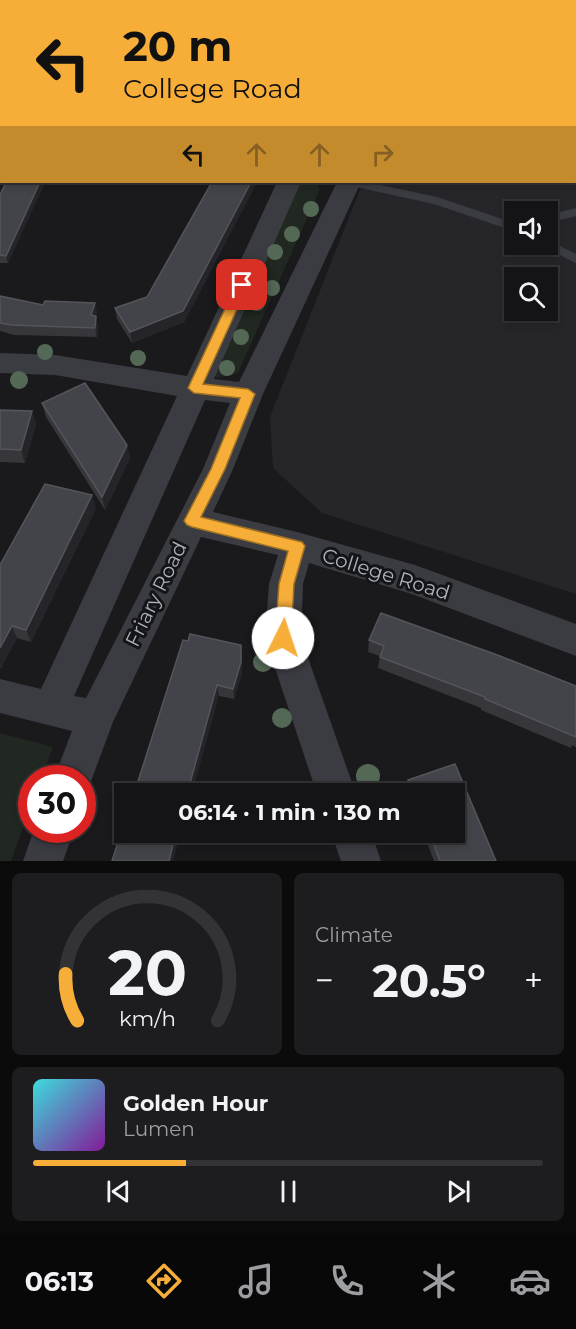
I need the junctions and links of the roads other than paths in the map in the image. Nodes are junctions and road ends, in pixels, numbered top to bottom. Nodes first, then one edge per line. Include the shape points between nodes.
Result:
1 (289, 183) edge
2 (350, 183) edge
3 (355, 183) edge
4 (576, 212) edge
5 (558, 216) edge
6 (504, 224) edge
7 (558, 249) edge
8 (576, 259) edge
9 (0, 363) edge
10 (194, 388) junction
11 (248, 394) junction
12 (192, 521) junction
13 (297, 546) junction
14 (576, 640) edge
15 (0, 696) edge
16 (50, 709) junction
17 (96, 717) junction
18 (78, 765) edge
19 (333, 783) edge
20 (49, 843) edge
21 (355, 843) edge
22 (43, 861) edge
23 (361, 861) edge

1 - 10 street
2 - 11 street, Friary Road
3 - 6 lane via 437,201
4 - 5 lane
7 - 8 lane
9 - 10 street via 55,365
10 - 11 street
10 - 16 street
11 - 12 street, Friary Road
12 - 13 street, College Road
12 - 17 street, Friary Road
13 - 14 street, College Road via 415,580
13 - 19 street via 286,584 283,638
15 - 16 street
16 - 17 street
17 - 18 street, Friary Road
20 - 22 street
21 - 23 street

